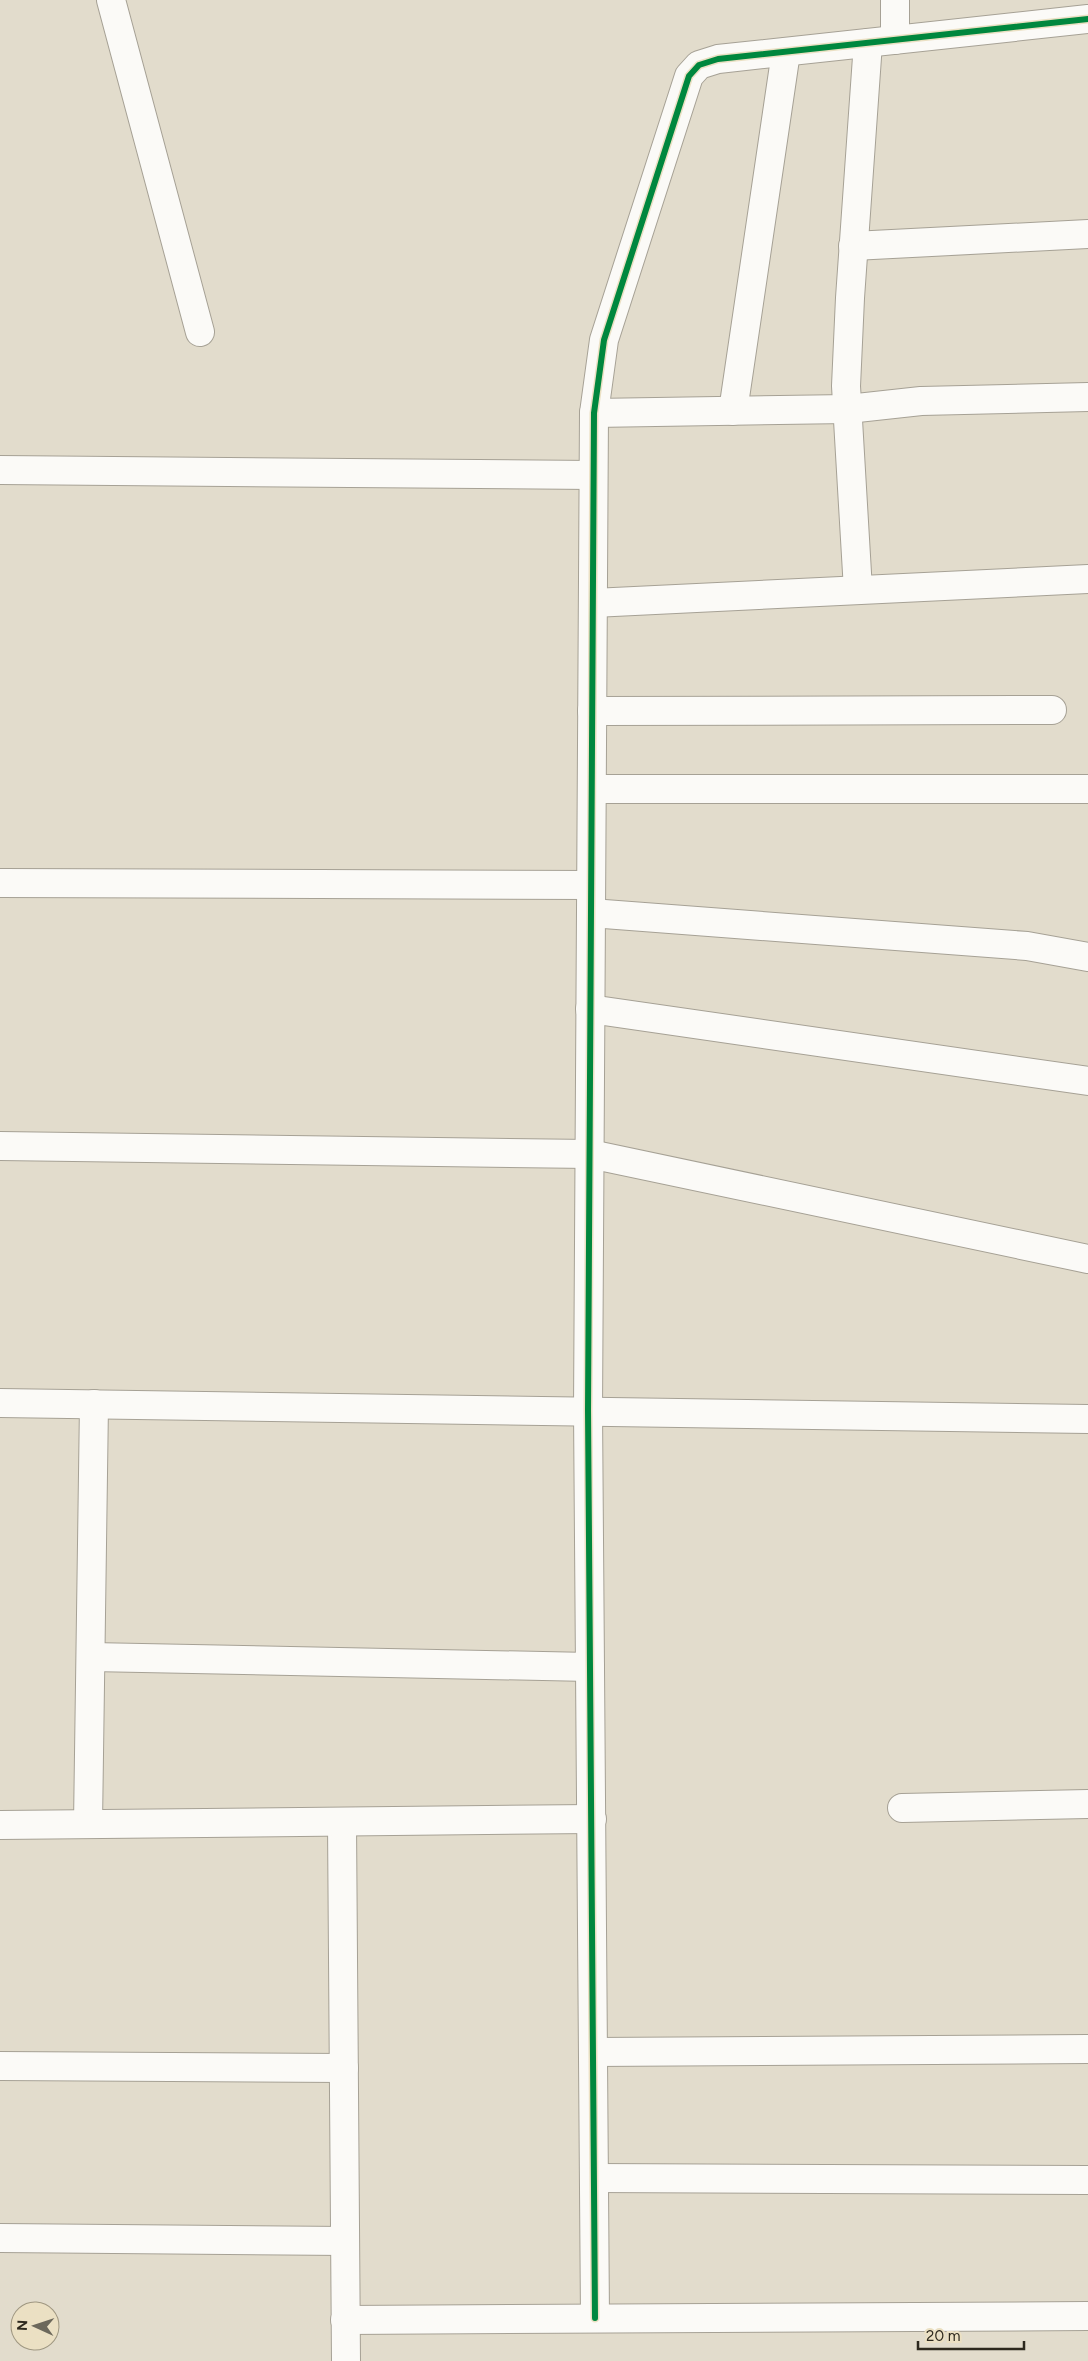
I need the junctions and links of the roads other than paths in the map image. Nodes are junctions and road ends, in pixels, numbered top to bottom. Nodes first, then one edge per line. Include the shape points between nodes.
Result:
1 (111, 0) edge
2 (895, 0) edge
3 (1088, 19) edge
4 (895, 40) junction
5 (868, 43) junction
6 (786, 52) junction
7 (1088, 234) edge
8 (853, 246) junction
9 (200, 332) dead end
10 (1088, 397) edge
11 (848, 409) junction
12 (733, 411) junction
13 (594, 413) junction
14 (0, 470) edge
15 (594, 475) junction
16 (1088, 579) edge
17 (858, 590) junction
18 (593, 603) junction
19 (1052, 710) dead end
20 (592, 711) junction
21 (592, 789) junction
22 (1088, 789) edge
23 (0, 883) edge
24 (591, 885) junction
25 (591, 913) junction
26 (1088, 957) edge
27 (590, 1008) junction
28 (1088, 1081) edge
29 (0, 1146) edge
30 (590, 1154) junction
31 (1088, 1260) edge
32 (0, 1403) edge
33 (94, 1404) junction
34 (588, 1410) junction
35 (1088, 1419) edge
36 (91, 1656) junction
37 (590, 1667) junction
38 (1088, 1804) edge
39 (902, 1808) dead end
40 (592, 1819) junction
41 (342, 1823) junction
42 (88, 1824) junction
43 (0, 1825) edge
44 (1088, 2049) edge
45 (593, 2052) junction
46 (0, 2066) edge
47 (344, 2068) junction
48 (594, 2178) junction
49 (1088, 2180) edge
50 (0, 2238) edge
51 (345, 2241) junction
52 (1088, 2316) edge
53 (595, 2318) junction
54 (346, 2320) junction
55 (346, 2361) edge

1 - 9 street
2 - 4 street
3 - 4 street
4 - 5 street
5 - 6 street
5 - 8 street
6 - 12 street
6 - 13 street via 718,59 699,65 689,76 604,340
7 - 8 street
8 - 11 street via 846,386
10 - 11 street via 921,401
11 - 12 street
11 - 17 street
12 - 13 street
13 - 15 street
14 - 15 street
15 - 18 street
16 - 17 street
17 - 18 street
18 - 20 street
19 - 20 street
20 - 21 street
21 - 22 street
21 - 24 street
23 - 24 street
24 - 25 street
25 - 26 street via 1027,946
25 - 27 street
27 - 28 street
27 - 30 street
29 - 30 street
30 - 31 street
30 - 34 street
32 - 33 street
33 - 34 street
33 - 36 street
34 - 35 street
34 - 37 street
36 - 37 street
36 - 42 street
37 - 40 street
38 - 39 street
40 - 41 street
40 - 45 street
41 - 42 street
41 - 47 street
42 - 43 street
44 - 45 street
45 - 48 street
46 - 47 street
47 - 51 street
48 - 49 street
48 - 53 street
50 - 51 street
51 - 54 street
52 - 53 street
53 - 54 street
54 - 55 street

